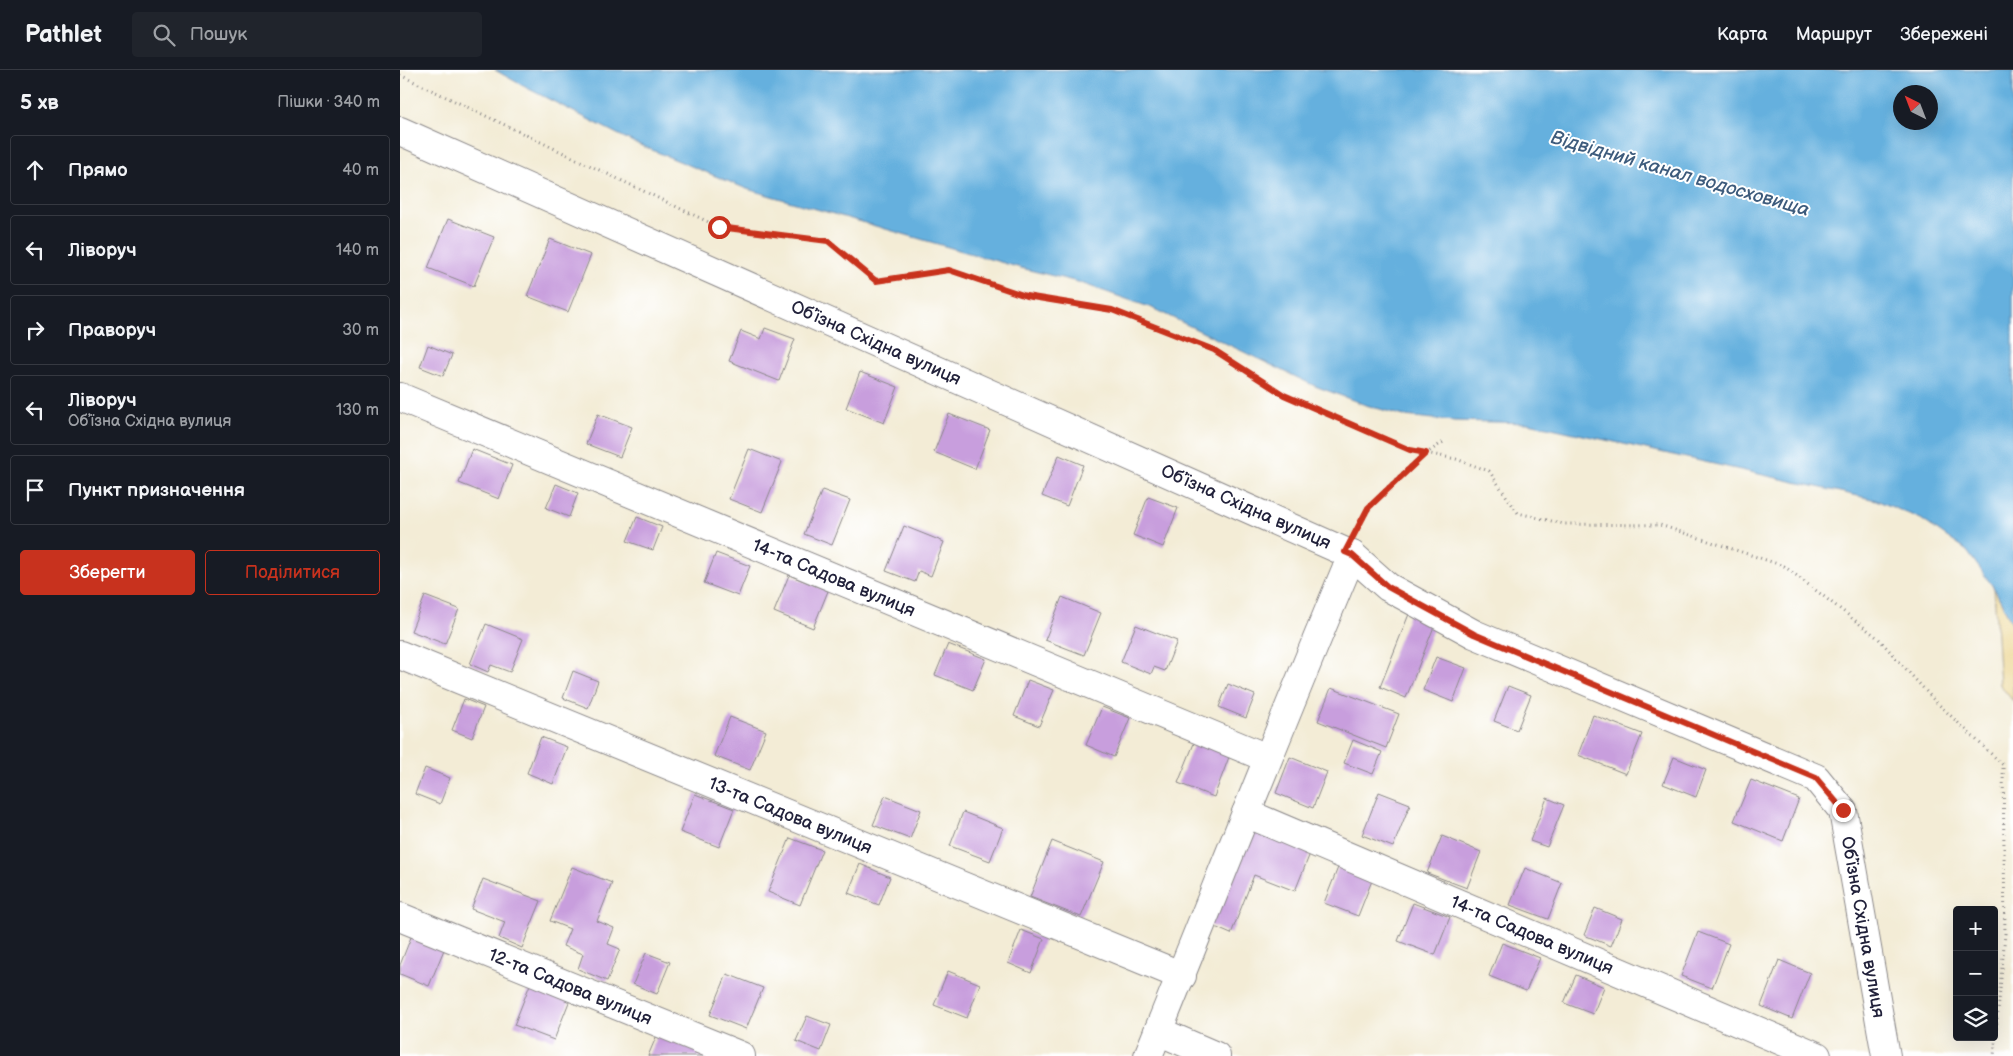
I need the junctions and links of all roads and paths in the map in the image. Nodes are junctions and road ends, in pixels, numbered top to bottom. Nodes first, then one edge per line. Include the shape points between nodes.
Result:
1 (400, 75) edge
2 (400, 131) edge
3 (400, 397) edge
4 (1445, 441) dead end
5 (1426, 453) junction
6 (1348, 553) junction
7 (400, 655) edge
8 (1267, 758) junction
9 (1246, 813) junction
10 (400, 917) edge
11 (1182, 976) junction
12 (1158, 1031) junction
13 (741, 1056) edge
14 (1148, 1056) edge
15 (1216, 1056) edge
16 (1818, 1056) edge
17 (1886, 1056) edge
18 (1994, 1056) edge

1 - 5 path via 719,227 828,241 876,281 949,270 1026,296 1112,310 1214,350 1284,395 1410,450
2 - 6 street, Обʼїзна Східна вулиця
3 - 8 street, 14-та Садова вулиця
4 - 5 path
5 - 6 path via 1368,508
5 - 18 path via 1489,471 1518,513 1564,524 1660,525 1784,566 1878,638 1933,699 2003,764 2005,934
6 - 8 street
6 - 17 street, Обʼїзна Східна вулиця via 1388,587 1474,634 1816,778 1843,810
7 - 11 street, 13-та Садова вулиця
8 - 9 street
9 - 11 street
9 - 16 street, 14-та Садова вулиця
10 - 13 street, 12-та Садова вулиця
11 - 12 street
12 - 14 street
12 - 15 street

